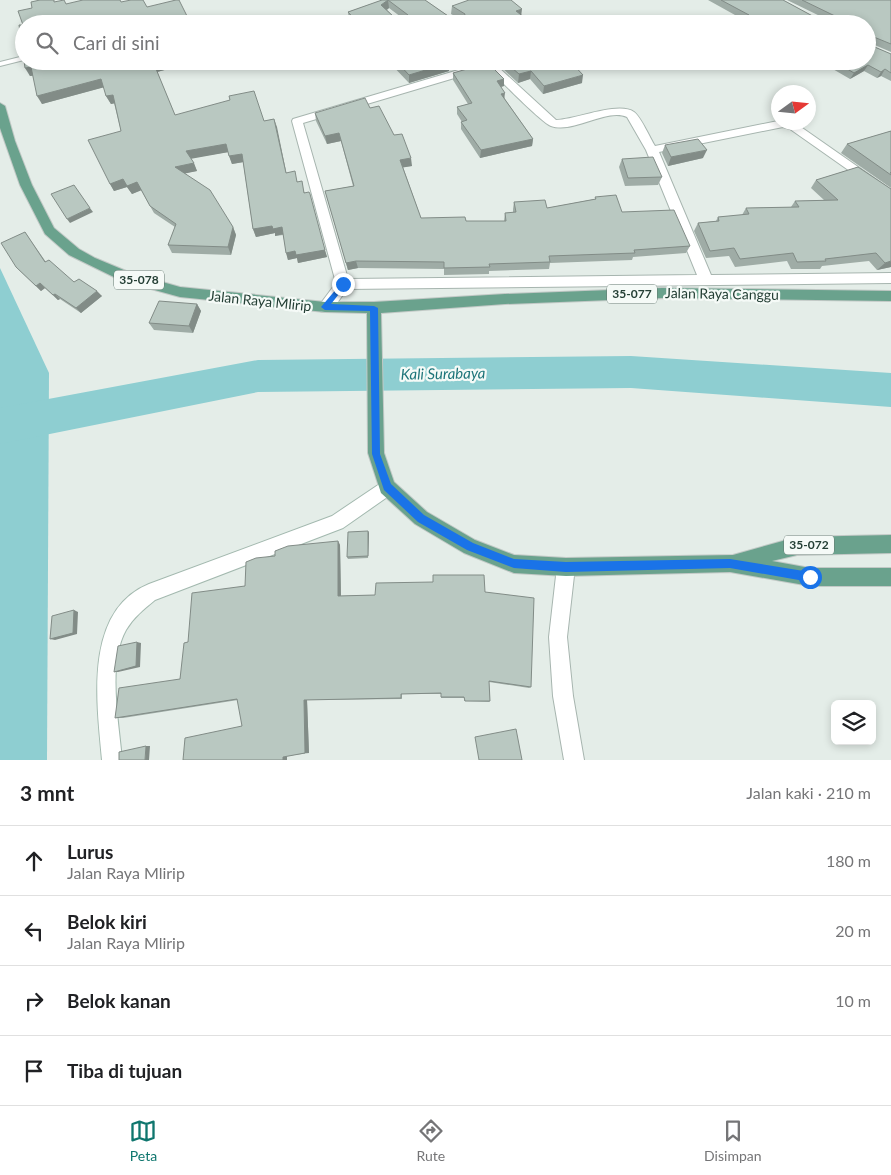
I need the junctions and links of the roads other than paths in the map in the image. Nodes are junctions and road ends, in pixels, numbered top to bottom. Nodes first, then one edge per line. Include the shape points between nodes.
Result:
1 (15, 60) edge
2 (0, 64) edge
3 (462, 70) edge
4 (505, 70) edge
5 (0, 106) edge
6 (652, 150) junction
7 (891, 196) edge
8 (891, 278) edge
9 (706, 280) junction
10 (343, 284) junction
11 (891, 296) edge
12 (325, 307) junction
13 (374, 308) junction
14 (387, 487) junction
15 (891, 544) edge
16 (730, 563) junction
17 (566, 567) junction
18 (891, 577) edge
19 (112, 760) edge
20 (574, 760) edge

1 - 2 lane
3 - 10 street via 297,121
4 - 6 street via 549,120 565,123 624,112 631,115
5 - 12 main road, Jalan Raya Mlirip / 35-078 via 9,142 41,218 49,231 74,252 127,277 180,292
6 - 7 street via 784,123
6 - 9 street
8 - 9 street
9 - 10 street
10 - 12 street
11 - 13 main road, Jalan Raya Canggu / 35-077 via 662,293
12 - 13 main road, Jalan Raya Mlirip / 35-078
13 - 14 main road, 35-072 via 376,454
14 - 17 main road, 35-072 via 421,518 470,547 514,564
14 - 19 street via 338,522 149,593 131,608 119,624 106,673
15 - 16 main road, 35-072 via 796,546
16 - 17 main road, 35-072
16 - 18 main road, 35-072 via 810,577
17 - 20 street via 558,637 563,696

